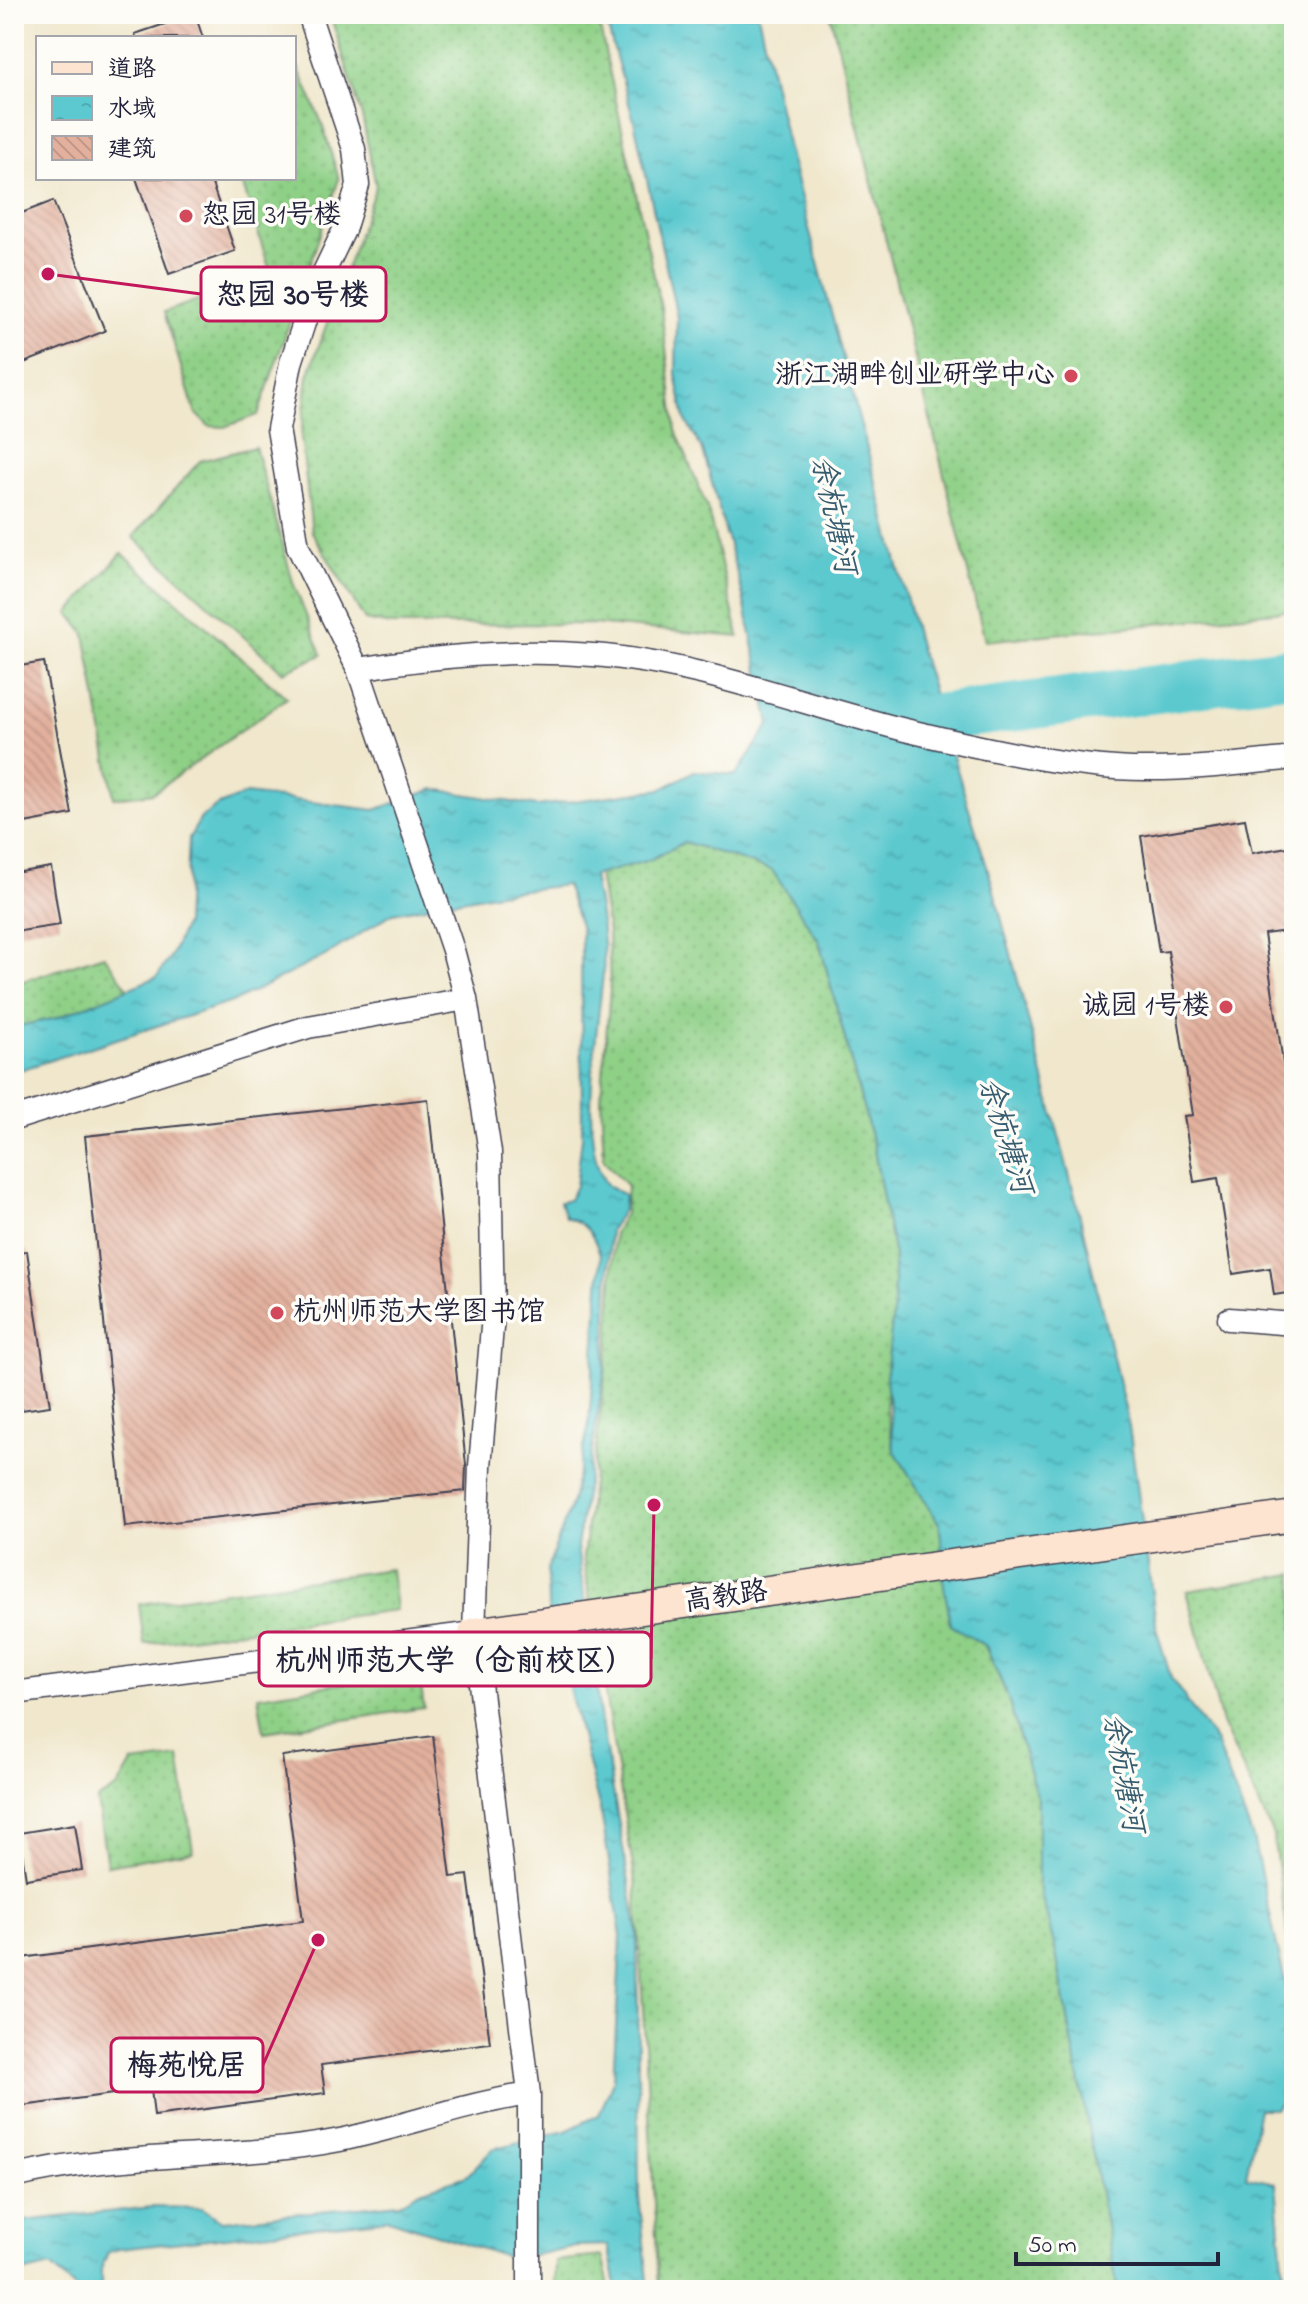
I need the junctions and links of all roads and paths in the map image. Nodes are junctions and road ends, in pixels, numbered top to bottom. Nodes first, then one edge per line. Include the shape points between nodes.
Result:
1 (309, 14) edge
2 (358, 669) junction
3 (1294, 758) edge
4 (466, 999) junction
5 (14, 1119) edge
6 (1229, 1319) dead end
7 (1294, 1324) edge
8 (1294, 1516) edge
9 (474, 1633) junction
10 (14, 1693) edge
11 (529, 2104) junction
12 (14, 2177) edge
13 (529, 2290) edge

1 - 2 street via 354,149 358,185 344,230 313,295 291,363 278,429 298,547
2 - 3 street via 442,655 596,655 727,679 905,730 1053,759 1147,770
2 - 4 street
4 - 5 street via 308,1027
4 - 9 street via 490,1152 493,1316 480,1466
6 - 7 street
8 - 9 street, 高教路
9 - 10 street, 高教路
9 - 11 street
11 - 12 street via 491,2100 339,2140 215,2155 68,2163
11 - 13 street

